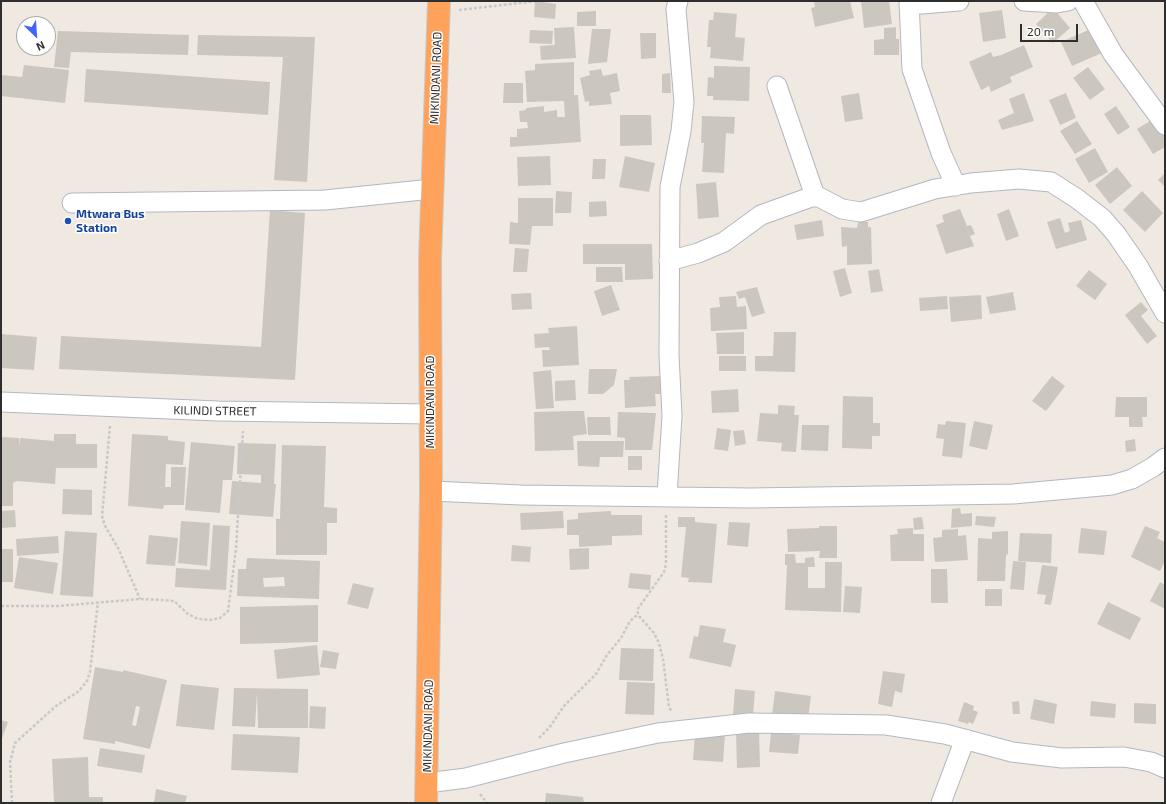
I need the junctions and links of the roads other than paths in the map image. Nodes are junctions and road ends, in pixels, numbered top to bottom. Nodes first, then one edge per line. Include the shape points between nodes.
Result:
1 (678, 1) edge
2 (959, 1) edge
3 (1024, 1) edge
4 (1068, 1) edge
5 (1083, 1) edge
6 (909, 3) edge
7 (439, 7) edge
8 (777, 86) dead end
9 (1165, 125) edge
10 (956, 186) junction
11 (432, 189) junction
12 (815, 196) junction
13 (72, 203) dead end
14 (669, 261) junction
15 (1165, 313) edge
16 (1, 402) edge
17 (430, 414) junction
18 (1165, 458) edge
19 (431, 491) junction
20 (668, 496) junction
21 (965, 739) junction
22 (1165, 768) edge
23 (427, 793) edge
24 (941, 803) edge

1 - 14 street via 676,9 684,102 670,187
2 - 6 street
3 - 4 street
5 - 9 street via 1113,54
6 - 10 street via 912,69 936,140
7 - 11 highway, MIKINDANI ROAD
8 - 12 street
10 - 12 street via 934,189 861,212 842,209 824,198
10 - 15 street via 1019,180 1051,182 1102,218 1116,234
11 - 13 street via 325,200
11 - 17 highway, MIKINDANI ROAD
12 - 14 street via 761,215 724,242
14 - 20 street via 672,416
16 - 17 street, KILINDI STREET via 244,412
17 - 19 highway, MIKINDANI ROAD
18 - 20 street via 1132,479 1112,485 1013,494 758,498
19 - 20 street via 521,495
19 - 23 highway, MIKINDANI ROAD
21 - 22 street via 1012,752 1062,758 1124,757 1151,762
21 - 23 street via 886,725 749,723 658,733 466,778
21 - 24 street

